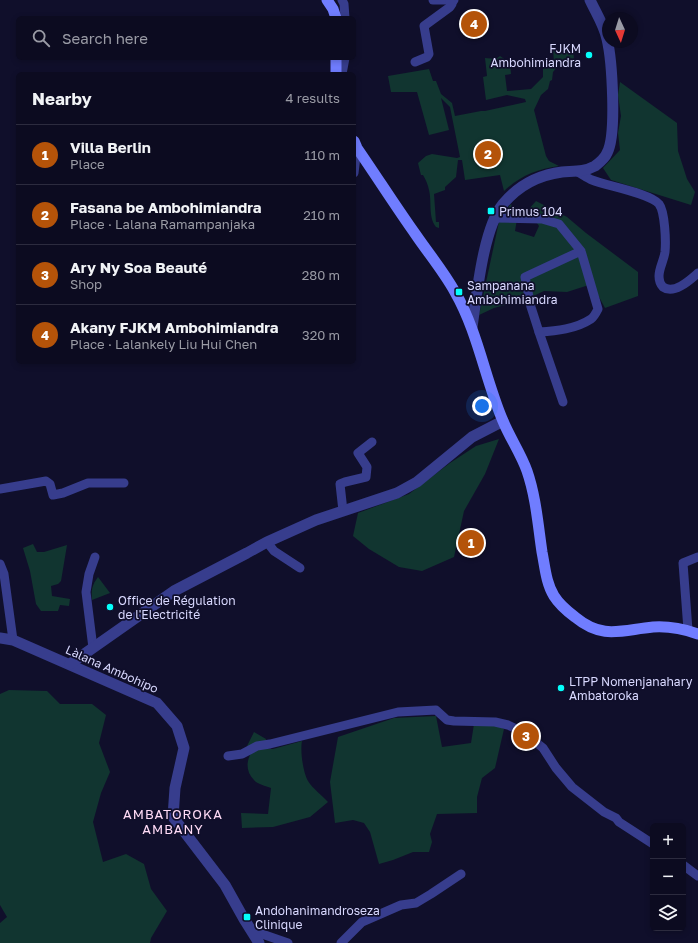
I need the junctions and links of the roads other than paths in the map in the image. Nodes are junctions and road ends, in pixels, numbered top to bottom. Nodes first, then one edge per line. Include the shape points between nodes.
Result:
1 (327, 0) edge
2 (342, 0) edge
3 (433, 0) edge
4 (452, 0) edge
5 (590, 0) edge
6 (335, 16) edge
7 (345, 16) edge
8 (336, 60) edge
9 (345, 60) edge
10 (415, 62) dead end
11 (336, 72) edge
12 (342, 72) edge
13 (356, 144) edge
14 (576, 171) junction
15 (494, 218) junction
16 (582, 251) junction
17 (698, 273) edge
18 (472, 327) junction
19 (539, 332) junction
20 (563, 402) dead end
21 (503, 421) junction
22 (372, 442) dead end
23 (124, 484) dead end
24 (0, 489) edge
25 (343, 511) junction
26 (267, 542) junction
27 (95, 557) dead end
28 (698, 557) edge
29 (0, 564) edge
30 (300, 568) dead end
31 (693, 632) edge
32 (0, 638) edge
33 (13, 640) junction
34 (93, 648) junction
35 (70, 664) junction
36 (228, 756) dead end
37 (650, 842) edge
38 (686, 867) edge
39 (461, 874) dead end
40 (698, 876) edge
41 (257, 940) edge
42 (288, 943) edge
43 (341, 943) edge

1 - 6 main road
2 - 7 street
3 - 4 street
4 - 10 street via 450,7 424,26 429,54 427,58
5 - 14 street via 603,26 610,50 613,125 611,144 607,153 595,166
8 - 11 main road
9 - 12 street
13 - 18 main road via 455,291
14 - 15 street via 531,180 503,204
14 - 17 street via 592,180 650,198 660,205 665,253 659,278 664,288 676,288
15 - 16 street via 542,219 559,224
15 - 18 street via 484,255
16 - 19 street via 525,277
16 - 19 street via 598,309 592,319 582,324 557,331
18 - 21 main road
19 - 20 street
21 - 25 street via 472,437 417,482 397,493
21 - 31 main road via 528,474 538,517 546,576 554,596 564,608 588,626 604,632 654,627
22 - 25 street via 358,453 367,467 366,477 340,484
23 - 24 street via 88,483 53,495 50,484 46,481
25 - 26 street
26 - 30 street via 274,551
26 - 34 street via 174,591
27 - 34 street via 88,574 86,592
28 - 31 street via 683,562
29 - 33 street via 4,574
32 - 33 street, Làlana Ambohipo
33 - 35 street, Làlana Ambohipo
34 - 35 street
35 - 41 street, Làlana Ambohipo via 157,703 177,726 184,748 175,788 173,817 225,885
36 - 37 street via 242,754 257,746 398,712 436,710 447,720 495,722 523,732 543,748 572,787
38 - 40 street
39 - 43 street via 416,903 401,905 362,922
41 - 42 street via 262,934

